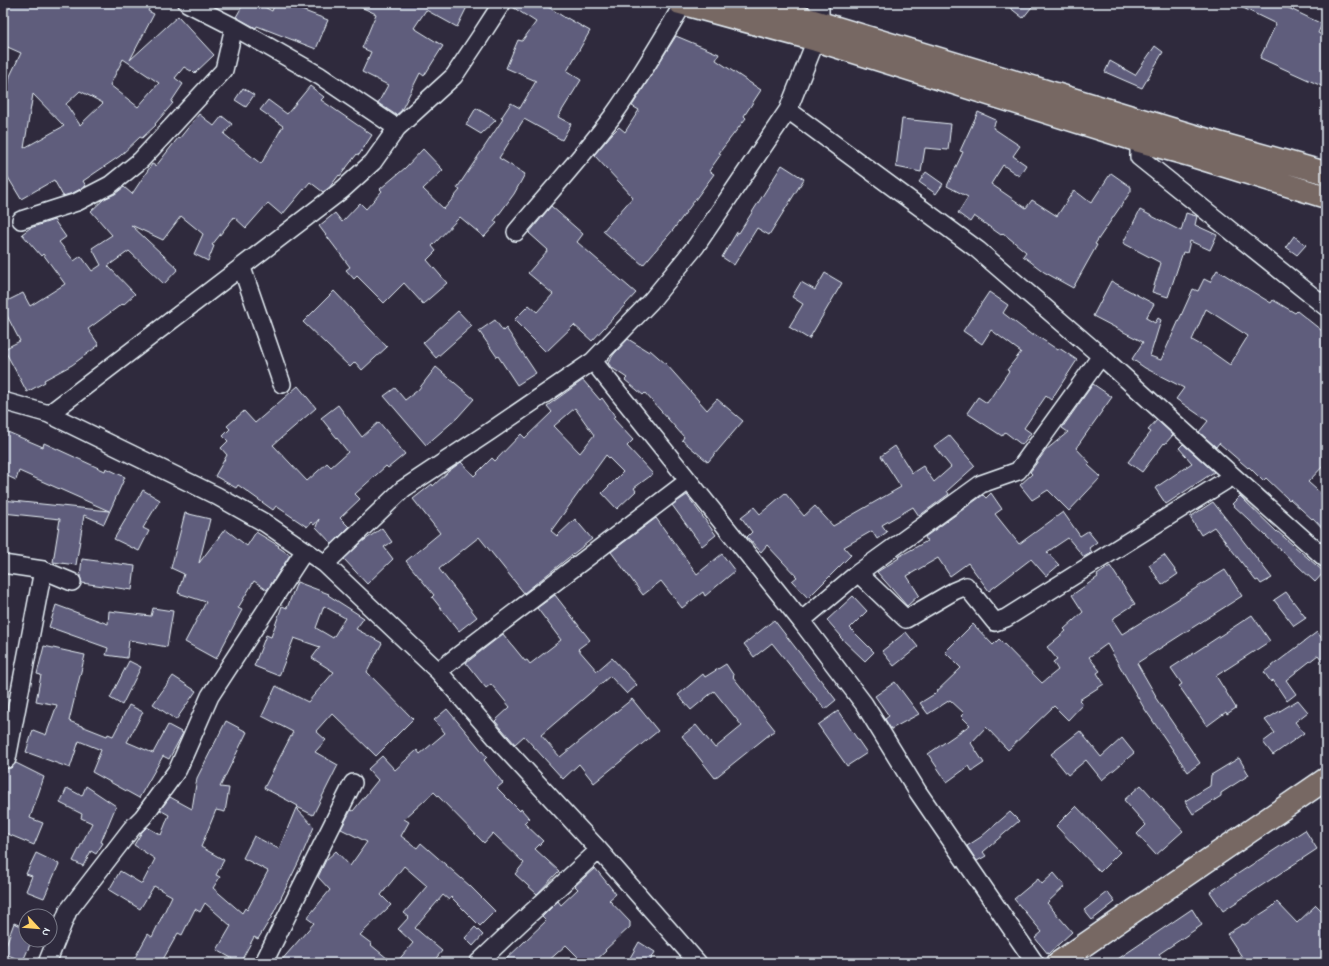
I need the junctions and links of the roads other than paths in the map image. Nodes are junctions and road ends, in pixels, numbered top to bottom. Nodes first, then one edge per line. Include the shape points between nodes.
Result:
1 (187, 3) edge
2 (502, 3) edge
3 (754, 3) edge
4 (682, 4) edge
5 (819, 15) edge
6 (234, 27) junction
7 (788, 110) junction
8 (397, 128) junction
9 (1139, 141) junction
10 (1326, 173) edge
11 (1326, 198) edge
12 (22, 220) dead end
13 (516, 232) dead end
14 (242, 268) junction
15 (1326, 307) edge
16 (1101, 356) junction
17 (594, 361) junction
18 (282, 384) dead end
19 (3, 401) edge
20 (49, 414) junction
21 (1233, 476) junction
22 (688, 481) junction
23 (305, 550) junction
24 (1326, 558) edge
25 (3, 564) edge
26 (325, 564) junction
27 (43, 570) junction
28 (858, 573) junction
29 (72, 582) dead end
30 (801, 621) junction
31 (438, 671) junction
32 (7, 758) dead end
33 (1326, 779) edge
34 (353, 783) dead end
35 (599, 850) junction
36 (47, 963) edge
37 (262, 963) edge
38 (478, 963) edge
39 (698, 963) edge
40 (1035, 963) edge
41 (1058, 963) edge

1 - 6 street
2 - 8 street via 454,76
3 - 5 main road
4 - 5 main road
4 - 13 street via 644,71 612,117
5 - 7 street
5 - 9 main road
5 - 10 main road via 1211,141
6 - 8 street via 320,76
6 - 12 street via 224,70 141,160 110,185 77,202
7 - 16 street via 978,250
7 - 17 street via 696,246 651,301
8 - 14 street via 373,162 342,190
9 - 11 main road
9 - 15 street via 1139,157
14 - 18 street
14 - 20 street
16 - 21 street
16 - 28 street via 1018,471 981,484
17 - 22 street
17 - 26 street via 403,489
19 - 20 street
20 - 23 street via 217,496 265,523
21 - 24 street
21 - 28 street via 1006,618 995,622 966,586 906,619
22 - 30 street
22 - 31 street
23 - 26 street
23 - 36 street via 210,696 178,770 68,911
25 - 27 street
26 - 31 street
27 - 29 street
27 - 32 street
28 - 30 street
30 - 40 street via 864,704 918,792
31 - 35 street
33 - 41 main road
34 - 37 street
35 - 38 street
35 - 39 street

